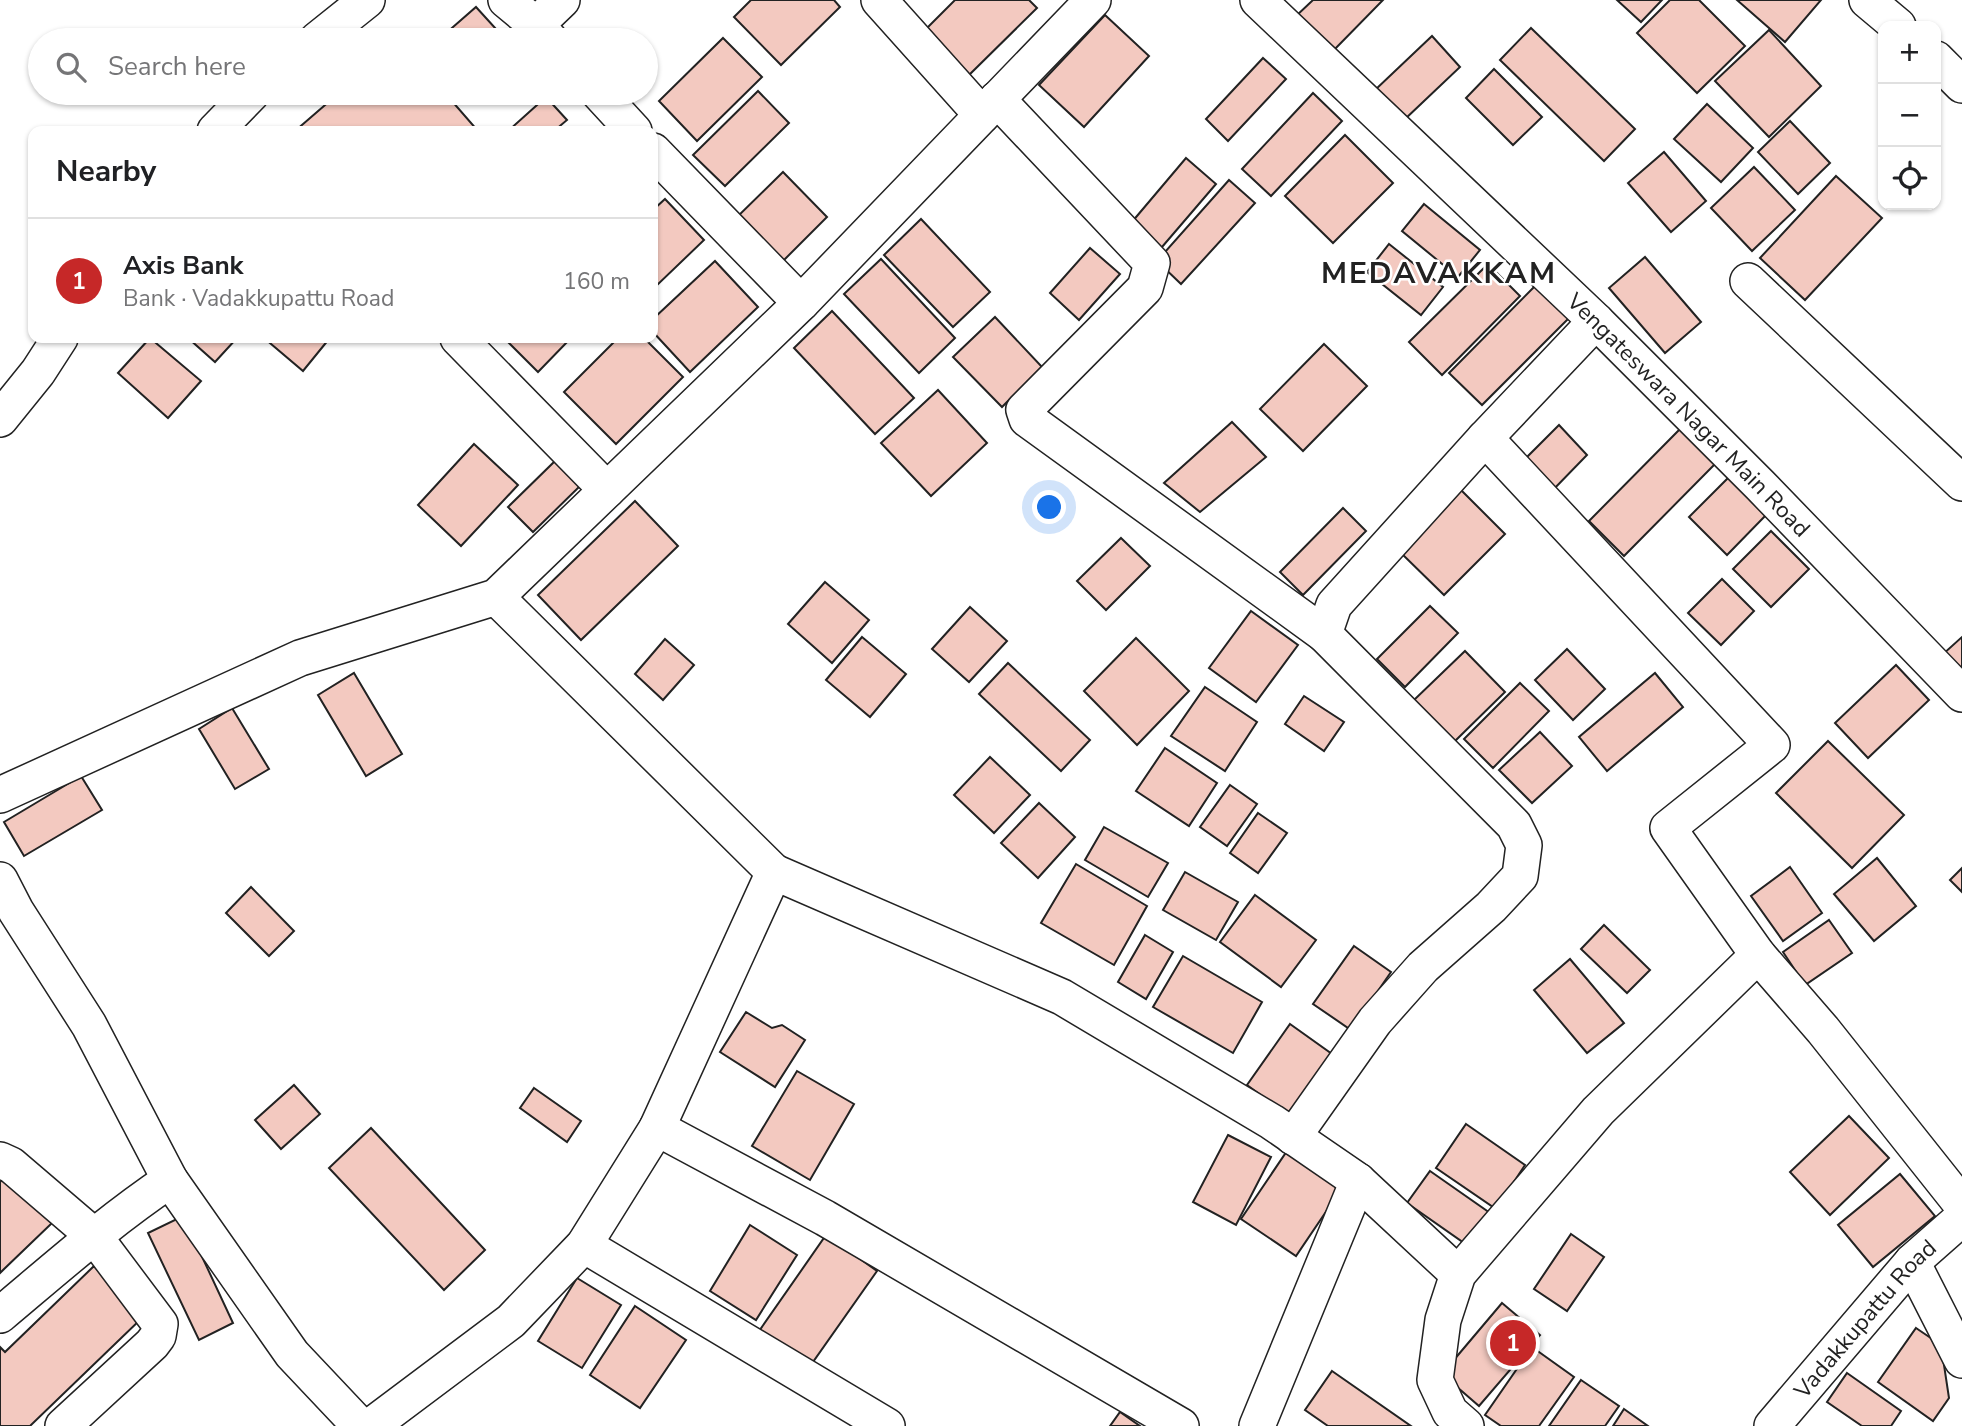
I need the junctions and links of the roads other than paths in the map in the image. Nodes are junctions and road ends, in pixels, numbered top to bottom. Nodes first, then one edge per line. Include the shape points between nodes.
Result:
1 (367, 0) edge
2 (506, 0) edge
3 (562, 0) edge
4 (879, 0) edge
5 (1093, 0) edge
6 (1258, 0) edge
7 (1867, 0) edge
8 (1892, 21) edge
9 (332, 28) edge
10 (537, 28) edge
11 (546, 28) edge
12 (1941, 64) edge
13 (1962, 85) edge
14 (241, 105) edge
15 (609, 105) edge
16 (990, 107) junction
17 (220, 126) edge
18 (629, 126) edge
19 (658, 156) edge
20 (1748, 281) dead end
21 (801, 303) junction
22 (1596, 321) junction
23 (57, 343) edge
24 (463, 343) edge
25 (0, 419) edge
26 (1485, 438) junction
27 (1962, 483) edge
28 (607, 490) junction
29 (496, 597) junction
30 (1324, 634) junction
31 (1962, 694) edge
32 (0, 795) edge
33 (774, 872) junction
34 (0, 880) edge
35 (1758, 956) junction
36 (657, 1128) junction
37 (1293, 1137) junction
38 (0, 1160) edge
39 (170, 1180) junction
40 (1358, 1181) junction
41 (1962, 1205) edge
42 (1962, 1218) edge
43 (94, 1236) junction
44 (584, 1245) junction
45 (1912, 1262) junction
46 (1458, 1274) junction
47 (0, 1315) edge
48 (1962, 1360) edge
49 (63, 1426) edge
50 (360, 1426) edge
51 (371, 1426) edge
52 (887, 1426) edge
53 (1181, 1426) edge
54 (1256, 1426) edge
55 (1466, 1426) edge
56 (1772, 1426) edge

1 - 9 street
2 - 10 street
3 - 11 street
4 - 16 street
5 - 16 street
6 - 22 street, Vengateswara Nagar Main Road
7 - 8 street
12 - 13 street
14 - 17 street
15 - 18 street
16 - 21 street
16 - 30 street via 1152,263 1145,288 1024,410 1027,419
19 - 21 street
20 - 27 street
21 - 28 street
22 - 26 street
22 - 31 street, Vengateswara Nagar Main Road
23 - 25 street
24 - 28 street
26 - 30 street via 1334,605
26 - 35 street via 1772,745 1668,828
28 - 29 street
29 - 32 street via 300,658
29 - 33 street
30 - 37 street via 1514,825 1524,845 1520,876 1423,968 1375,1021
33 - 36 street
33 - 37 street via 1062,997
34 - 39 street via 89,1025
35 - 41 street
35 - 46 street via 1598,1111
36 - 44 street
36 - 53 street via 825,1218
37 - 40 street
38 - 43 street
39 - 43 street
39 - 50 street via 292,1354
40 - 46 street
40 - 54 street
42 - 45 street, Vadakkupattu Road
43 - 47 street
43 - 49 street via 160,1329 152,1344
44 - 51 street via 510,1321
44 - 52 street
45 - 48 street
45 - 56 street, Vadakkupattu Road
46 - 55 street via 1443,1320 1435,1380 1450,1412

